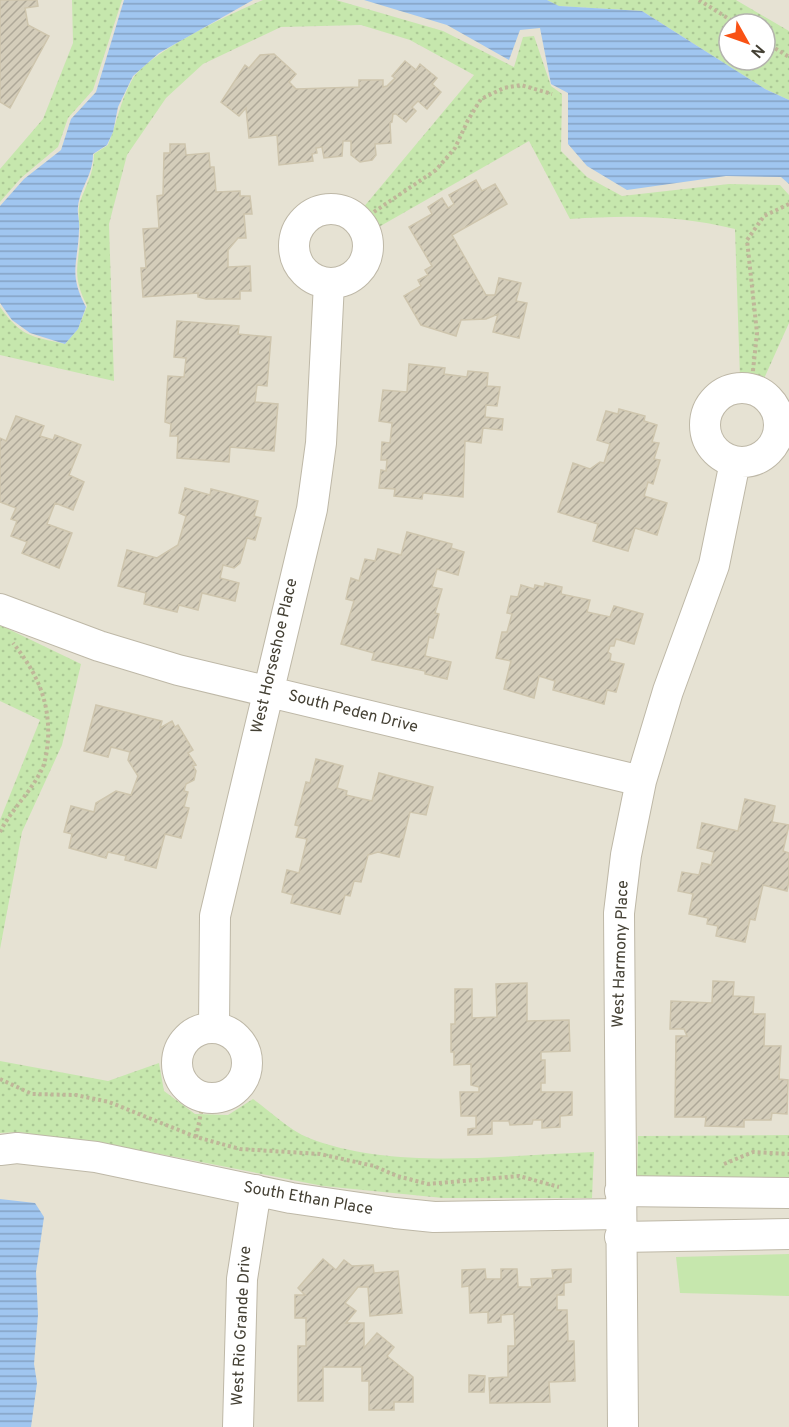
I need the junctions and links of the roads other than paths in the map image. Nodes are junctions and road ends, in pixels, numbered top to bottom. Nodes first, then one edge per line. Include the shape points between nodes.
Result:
1 (329, 283) junction
2 (735, 462) junction
3 (7, 612) edge
4 (267, 691) junction
5 (641, 781) junction
6 (214, 1027) junction
7 (0, 1150) edge
8 (256, 1190) junction
9 (700, 1193) junction
10 (789, 1193) edge
11 (620, 1214) junction
12 (789, 1234) edge
13 (703, 1236) junction
14 (238, 1427) edge
15 (623, 1427) edge

1 - 1 street via 311,277 297,263 293,250 299,225 314,213 333,208 345,211 359,222 367,236 366,259 352,277
1 - 4 street, West Horseshoe Place via 321,443 312,509
2 - 2 street via 717,453 709,442 706,417 720,396 731,390 751,389 774,405 780,427 763,456
2 - 5 street, West Harmony Place via 714,565 668,691
3 - 4 street, South Peden Drive via 150,662
4 - 5 street, South Peden Drive
4 - 6 street, West Horseshoe Place via 215,916
5 - 11 street, West Harmony Place via 619,913
6 - 6 street via 234,1034 242,1042 247,1073 235,1091 204,1098 185,1086 177,1064 178,1052 192,1034
7 - 8 street, South Ethan Place via 17,1148 96,1157
8 - 11 street, South Ethan Place via 434,1217
8 - 14 street, West Rio Grande Drive via 242,1279
9 - 10 street, South Ethan Place
9 - 11 street, South Ethan Place
9 - 13 street
11 - 13 street, South Ethan Place
11 - 15 street, West Harmony Place
12 - 13 street, South Ethan Place

